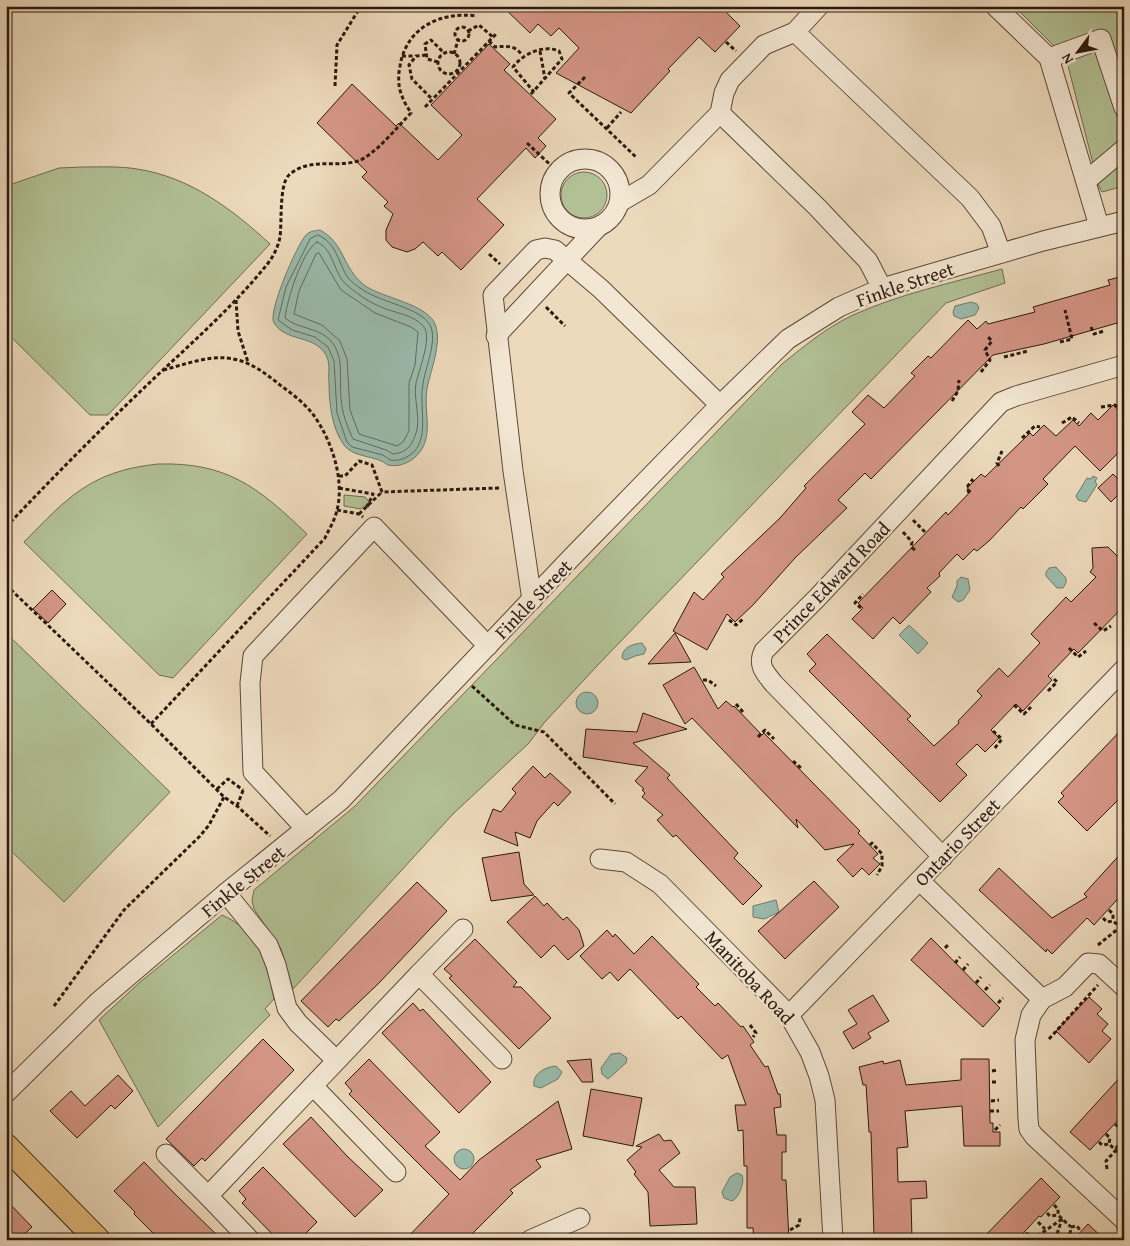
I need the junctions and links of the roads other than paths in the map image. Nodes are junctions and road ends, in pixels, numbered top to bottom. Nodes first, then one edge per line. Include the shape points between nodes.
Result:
1 (819, 6) edge
2 (995, 6) edge
3 (795, 32) junction
4 (1049, 58) junction
5 (1124, 108) edge
6 (720, 113) junction
7 (1124, 149) edge
8 (1086, 181) junction
9 (620, 202) junction
10 (1124, 220) edge
11 (1099, 226) junction
12 (598, 227) junction
13 (1001, 253) junction
14 (568, 259) junction
15 (882, 288) junction
16 (496, 336) junction
17 (1124, 365) edge
18 (720, 405) junction
19 (532, 600) junction
20 (488, 646) junction
21 (1124, 669) edge
22 (306, 829) junction
23 (943, 857) junction
24 (600, 859) dead end
25 (920, 881) junction
26 (226, 894) junction
27 (463, 929) dead end
28 (419, 974) junction
29 (1124, 987) edge
30 (1042, 999) junction
31 (789, 1015) junction
32 (502, 1059) dead end
33 (336, 1060) junction
34 (312, 1086) junction
35 (6, 1093) edge
36 (6, 1146) edge
37 (166, 1154) dead end
38 (396, 1172) dead end
39 (208, 1196) junction
40 (580, 1218) dead end
41 (1124, 1220) edge
42 (98, 1240) edge
43 (250, 1240) edge
44 (530, 1240) edge
45 (833, 1240) edge

1 - 3 street
2 - 4 street
3 - 6 street via 764,45 730,80
3 - 13 street via 970,198 991,226
4 - 5 street via 1100,40
4 - 8 street
6 - 9 street via 649,186
6 - 15 street via 868,261
7 - 8 street
8 - 11 street
9 - 12 street via 613,216
9 - 12 street via 617,179 601,162 578,159 557,171 549,192 550,204 556,215 575,228
10 - 11 street, Finkle Street
11 - 13 street, Finkle Street
12 - 14 street
13 - 15 street, Finkle Street
14 - 16 street
14 - 16 street via 550,248 536,250 493,295
14 - 18 street
15 - 18 street, Finkle Street via 839,307 788,339
16 - 19 street
17 - 23 street, Prince Edward Road via 1001,402 764,651 761,665 774,684
18 - 19 street, Finkle Street
19 - 20 street, Finkle Street
20 - 22 street, Finkle Street via 341,800
20 - 22 street via 374,527 253,656 250,683 253,772
21 - 23 street, Ontario Street
22 - 26 street, Finkle Street
23 - 25 street, Ontario Street
24 - 31 street, Manitoba Road via 626,862 660,884
25 - 30 street
25 - 31 street, Ontario Street
26 - 33 street via 268,945 287,1008
26 - 35 street, Finkle Street via 98,1002
27 - 28 street
28 - 32 street
28 - 33 street
29 - 30 street via 1099,964 1092,962 1065,987
30 - 41 street via 1031,1015 1025,1040 1026,1108 1030,1129
31 - 45 street, Manitoba Road via 810,1052 825,1100
33 - 34 street
34 - 38 street
34 - 39 street
36 - 42 main road
37 - 39 street
39 - 43 street
40 - 44 street

